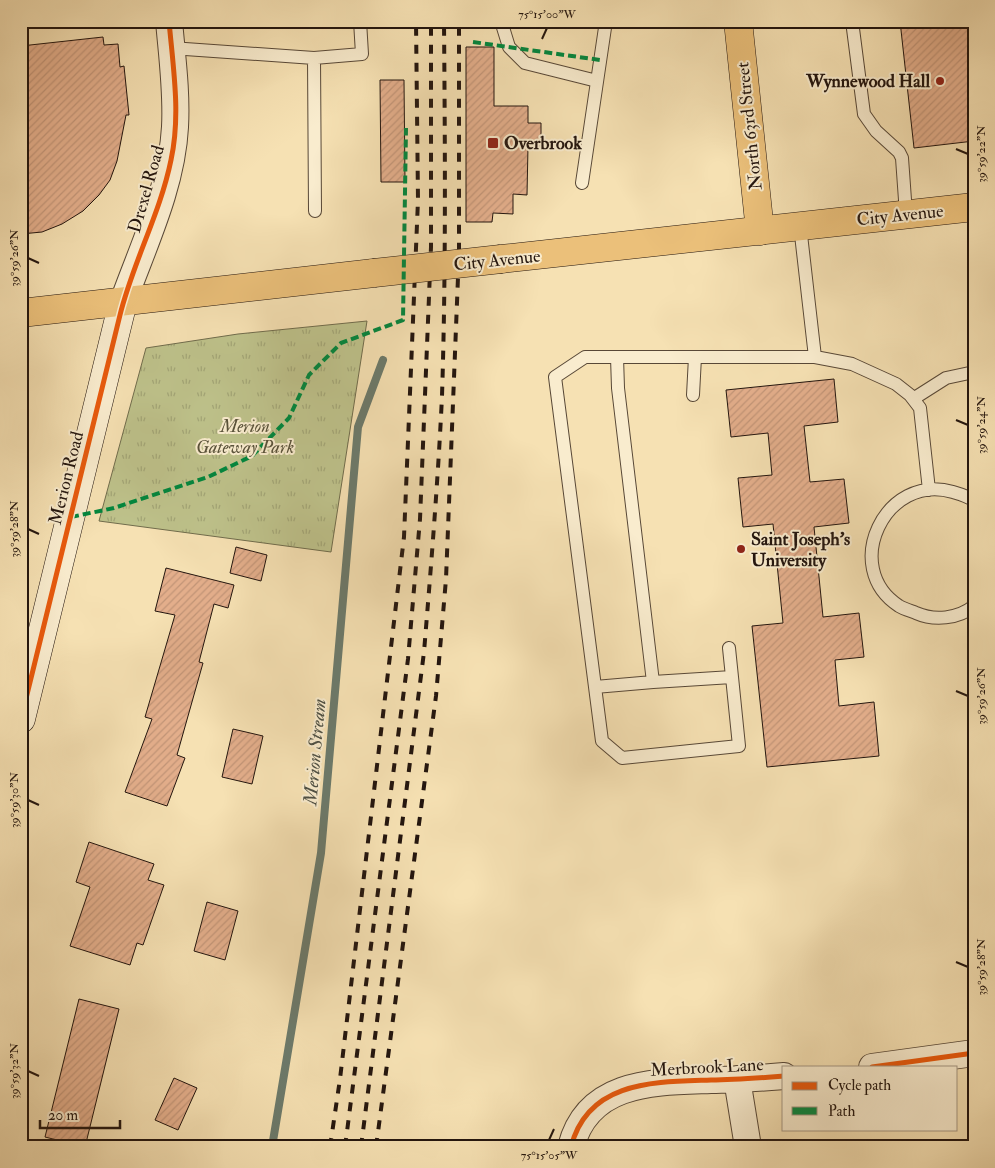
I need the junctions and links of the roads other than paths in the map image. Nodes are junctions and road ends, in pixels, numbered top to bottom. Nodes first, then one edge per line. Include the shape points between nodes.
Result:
1 (168, 21) edge
2 (360, 21) edge
3 (502, 21) edge
4 (606, 21) edge
5 (738, 21) edge
6 (852, 21) edge
7 (171, 48) junction
8 (314, 58) junction
9 (597, 81) junction
10 (582, 183) dead end
11 (974, 206) edge
12 (315, 211) dead end
13 (906, 214) junction
14 (800, 226) junction
15 (760, 230) junction
16 (123, 302) junction
17 (21, 313) edge
18 (617, 357) junction
19 (695, 357) junction
20 (815, 357) junction
21 (974, 372) edge
22 (693, 395) dead end
23 (913, 399) junction
24 (929, 490) junction
25 (974, 501) edge
26 (974, 606) edge
27 (730, 648) dead end
28 (732, 677) junction
29 (653, 682) junction
30 (595, 688) junction
31 (21, 719) edge
32 (974, 1054) edge
33 (880, 1066) edge
34 (782, 1076) edge
35 (737, 1080) junction
36 (571, 1147) edge
37 (748, 1147) edge

1 - 7 street, Drexel Road
2 - 8 lane via 362,54
3 - 9 lane via 509,47 526,64
4 - 9 lane
5 - 15 main road, North 63rd Street
6 - 13 lane via 864,114 902,158
7 - 8 lane
7 - 16 street, Drexel Road via 175,120 171,160
8 - 12 lane
9 - 10 lane
11 - 13 main road, City Avenue
13 - 14 main road, City Avenue
14 - 15 main road, City Avenue
14 - 20 lane
15 - 16 main road, City Avenue, bridge
16 - 17 main road, City Avenue
16 - 31 street, Merion Road
18 - 19 lane
18 - 29 lane
18 - 30 lane via 585,357 555,377
19 - 20 lane
19 - 22 lane
20 - 23 lane via 868,370 896,384
21 - 23 lane via 946,378
23 - 24 lane via 920,408
24 - 25 lane via 940,488
24 - 26 lane via 918,491 898,501 882,518 872,552 875,574 882,589 898,605 926,617 948,617
27 - 28 lane
28 - 29 lane
28 - 30 lane via 740,746 622,758 602,741
29 - 30 lane
32 - 33 street
34 - 35 street, Merbrook Lane
35 - 36 street, Merbrook Lane via 653,1082 626,1087 607,1097 589,1113
35 - 37 street

